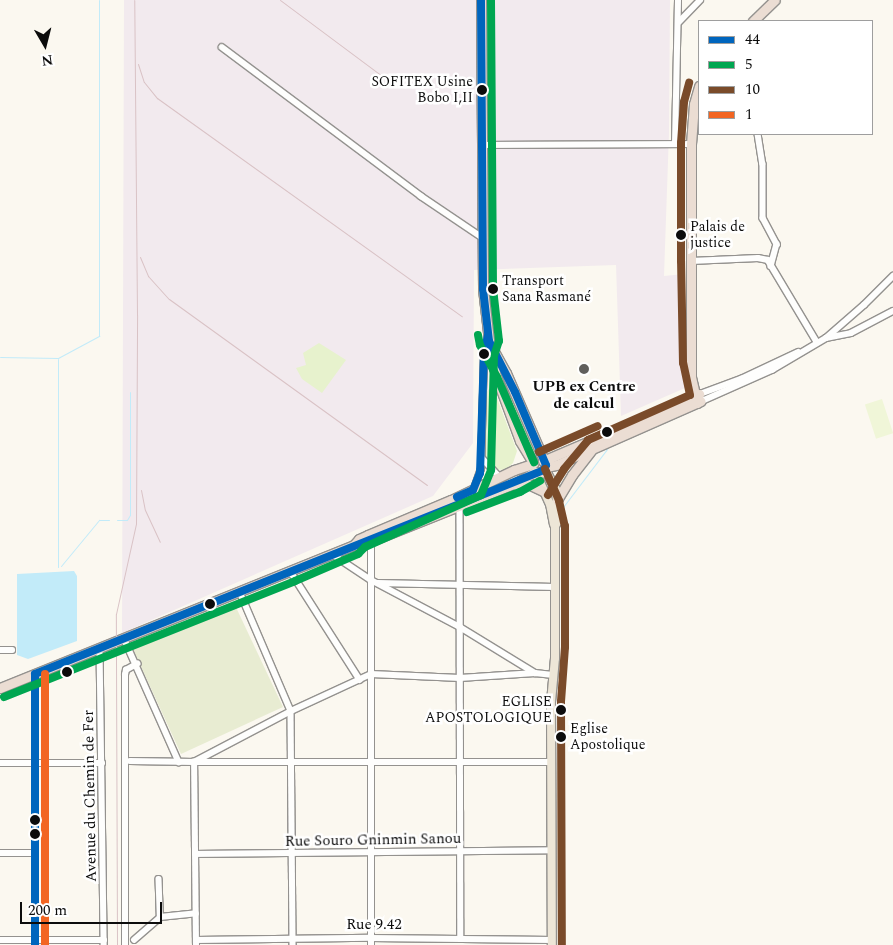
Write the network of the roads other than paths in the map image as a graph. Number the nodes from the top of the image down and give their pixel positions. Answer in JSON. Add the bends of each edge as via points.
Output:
{"nodes":[{"id":1,"x":481,"y":0,"type":"edge"},
{"id":2,"x":678,"y":0,"type":"edge"},
{"id":3,"x":700,"y":0,"type":"edge"},
{"id":4,"x":775,"y":0,"type":"edge"},
{"id":5,"x":754,"y":20,"type":"edge"},
{"id":6,"x":678,"y":22,"type":"junction"},
{"id":7,"x":222,"y":47,"type":"dead end"},
{"id":8,"x":698,"y":96,"type":"edge"},
{"id":9,"x":696,"y":116,"type":"edge"},
{"id":10,"x":758,"y":135,"type":"edge"},
{"id":11,"x":675,"y":144,"type":"junction"},
{"id":12,"x":691,"y":144,"type":"junction"},
{"id":13,"x":481,"y":145,"type":"junction"},
{"id":14,"x":483,"y":238,"type":"junction"},
{"id":15,"x":691,"y":261,"type":"junction"},
{"id":16,"x":771,"y":266,"type":"junction"},
{"id":17,"x":893,"y":276,"type":"edge"},
{"id":18,"x":893,"y":311,"type":"edge"},
{"id":19,"x":826,"y":338,"type":"junction"},
{"id":20,"x":489,"y":341,"type":"junction"},
{"id":21,"x":815,"y":344,"type":"junction"},
{"id":22,"x":693,"y":363,"type":"junction"},
{"id":23,"x":692,"y":376,"type":"junction"},
{"id":24,"x":699,"y":398,"type":"junction"},
{"id":25,"x":677,"y":404,"type":"junction"},
{"id":26,"x":594,"y":448,"type":"junction"},
{"id":27,"x":482,"y":458,"type":"junction"},
{"id":28,"x":539,"y":466,"type":"junction"},
{"id":29,"x":499,"y":476,"type":"junction"},
{"id":30,"x":508,"y":486,"type":"junction"},
{"id":31,"x":473,"y":490,"type":"junction"},
{"id":32,"x":545,"y":492,"type":"junction"},
{"id":33,"x":557,"y":500,"type":"junction"},
{"id":34,"x":460,"y":504,"type":"junction"},
{"id":35,"x":555,"y":526,"type":"junction"},
{"id":36,"x":371,"y":541,"type":"junction"},
{"id":37,"x":354,"y":545,"type":"junction"},
{"id":38,"x":332,"y":554,"type":"junction"},
{"id":39,"x":291,"y":572,"type":"junction"},
{"id":40,"x":373,"y":582,"type":"junction"},
{"id":41,"x":461,"y":586,"type":"junction"},
{"id":42,"x":555,"y":587,"type":"junction"},
{"id":43,"x":240,"y":592,"type":"junction"},
{"id":44,"x":460,"y":627,"type":"junction"},
{"id":45,"x":124,"y":638,"type":"junction"},
{"id":46,"x":100,"y":648,"type":"junction"},
{"id":47,"x":0,"y":650,"type":"edge"},
{"id":48,"x":12,"y":650,"type":"dead end"},
{"id":49,"x":137,"y":664,"type":"junction"},
{"id":50,"x":535,"y":673,"type":"junction"},
{"id":51,"x":35,"y":674,"type":"junction"},
{"id":52,"x":371,"y":674,"type":"junction"},
{"id":53,"x":553,"y":674,"type":"junction"},
{"id":54,"x":460,"y":678,"type":"junction"},
{"id":55,"x":360,"y":680,"type":"junction"},
{"id":56,"x":0,"y":688,"type":"edge"},
{"id":57,"x":291,"y":712,"type":"junction"},
{"id":58,"x":130,"y":761,"type":"dead end"},
{"id":59,"x":102,"y":762,"type":"junction"},
{"id":60,"x":179,"y":762,"type":"junction"},
{"id":61,"x":194,"y":762,"type":"junction"},
{"id":62,"x":292,"y":762,"type":"junction"},
{"id":63,"x":551,"y":762,"type":"junction"},
{"id":64,"x":0,"y":763,"type":"edge"},
{"id":65,"x":35,"y":763,"type":"junction"},
{"id":66,"x":460,"y":763,"type":"junction"},
{"id":67,"x":372,"y":764,"type":"junction"},
{"id":68,"x":552,"y":850,"type":"junction"},
{"id":69,"x":460,"y":851,"type":"junction"},
{"id":70,"x":0,"y":852,"type":"edge"},
{"id":71,"x":372,"y":852,"type":"junction"},
{"id":72,"x":35,"y":853,"type":"junction"},
{"id":73,"x":293,"y":853,"type":"junction"},
{"id":74,"x":195,"y":854,"type":"junction"},
{"id":75,"x":159,"y":879,"type":"dead end"},
{"id":76,"x":196,"y":913,"type":"junction"},
{"id":77,"x":160,"y":917,"type":"junction"},
{"id":78,"x":293,"y":938,"type":"junction"},
{"id":79,"x":371,"y":938,"type":"junction"},
{"id":80,"x":461,"y":938,"type":"junction"},
{"id":81,"x":0,"y":940,"type":"edge"},
{"id":82,"x":134,"y":940,"type":"dead end"},
{"id":83,"x":35,"y":942,"type":"edge"},
{"id":84,"x":104,"y":942,"type":"edge"},
{"id":85,"x":196,"y":942,"type":"edge"},
{"id":86,"x":552,"y":943,"type":"edge"},
{"id":87,"x":125,"y":945,"type":"edge"},
{"id":88,"x":294,"y":945,"type":"edge"},
{"id":89,"x":371,"y":945,"type":"edge"}],
"edges":[{"from":1,"to":13,"type":"highway"},
{"from":2,"to":6,"type":"street"},
{"from":3,"to":6,"type":"street"},
{"from":4,"to":5,"type":"highway"},
{"from":6,"to":11,"type":"street"},
{"from":7,"to":14,"type":"street","via":[[421,196]]},
{"from":8,"to":9,"type":"highway"},
{"from":9,"to":12,"type":"highway"},
{"from":10,"to":16,"type":"street","via":[[763,164],[763,218],[777,244]]},
{"from":11,"to":12,"type":"street"},
{"from":11,"to":13,"type":"street"},
{"from":12,"to":15,"type":"highway"},
{"from":13,"to":14,"type":"highway"},
{"from":14,"to":20,"type":"highway","via":[[483,289]]},
{"from":15,"to":16,"type":"street","via":[[764,258]]},
{"from":15,"to":22,"type":"highway"},
{"from":16,"to":21,"type":"street"},
{"from":17,"to":19,"type":"street"},
{"from":18,"to":19,"type":"street","via":[[851,333]]},
{"from":19,"to":21,"type":"street"},
{"from":20,"to":27,"type":"street","via":[[484,354]]},
{"from":20,"to":28,"type":"highway","via":[[506,373]]},
{"from":20,"to":28,"type":"highway","via":[[496,376],[520,441]]},
{"from":21,"to":24,"type":"street","via":[[772,370]]},
{"from":22,"to":23,"type":"highway"},
{"from":22,"to":24,"type":"highway"},
{"from":23,"to":24,"type":"highway"},
{"from":23,"to":25,"type":"highway"},
{"from":24,"to":25,"type":"highway"},
{"from":24,"to":26,"type":"highway"},
{"from":25,"to":28,"type":"highway"},
{"from":26,"to":28,"type":"highway","via":[[556,465]]},
{"from":26,"to":33,"type":"highway"},
{"from":27,"to":29,"type":"street"},
{"from":27,"to":31,"type":"street"},
{"from":28,"to":29,"type":"highway"},
{"from":28,"to":30,"type":"highway"},
{"from":28,"to":32,"type":"main road"},
{"from":28,"to":33,"type":"main road","via":[[554,484]]},
{"from":29,"to":31,"type":"highway"},
{"from":30,"to":32,"type":"highway","via":[[530,485]]},
{"from":30,"to":34,"type":"highway"},
{"from":31,"to":37,"type":"highway","via":[[359,539]]},
{"from":32,"to":35,"type":"main road"},
{"from":33,"to":35,"type":"main road","via":[[558,521]]},
{"from":34,"to":36,"type":"highway"},
{"from":34,"to":41,"type":"street"},
{"from":35,"to":42,"type":"main road"},
{"from":36,"to":37,"type":"highway"},
{"from":36,"to":40,"type":"street"},
{"from":37,"to":38,"type":"highway"},
{"from":38,"to":39,"type":"highway"},
{"from":38,"to":40,"type":"street"},
{"from":39,"to":43,"type":"highway"},
{"from":39,"to":55,"type":"street"},
{"from":40,"to":41,"type":"street"},
{"from":40,"to":44,"type":"street"},
{"from":40,"to":52,"type":"street"},
{"from":41,"to":42,"type":"street"},
{"from":41,"to":44,"type":"street"},
{"from":42,"to":53,"type":"main road"},
{"from":43,"to":45,"type":"highway"},
{"from":43,"to":57,"type":"street"},
{"from":44,"to":50,"type":"street"},
{"from":44,"to":54,"type":"street"},
{"from":45,"to":46,"type":"highway"},
{"from":45,"to":49,"type":"street"},
{"from":46,"to":51,"type":"highway"},
{"from":46,"to":59,"type":"street","name":"Avenue du Chemin de Fer"},
{"from":47,"to":48,"type":"street"},
{"from":49,"to":60,"type":"street"},
{"from":49,"to":87,"type":"street","via":[[126,670],[125,675]]},
{"from":50,"to":53,"type":"street"},
{"from":50,"to":54,"type":"street"},
{"from":51,"to":56,"type":"highway"},
{"from":51,"to":65,"type":"street"},
{"from":52,"to":54,"type":"street"},
{"from":52,"to":55,"type":"street"},
{"from":52,"to":67,"type":"street"},
{"from":53,"to":63,"type":"main road"},
{"from":54,"to":66,"type":"street"},
{"from":55,"to":57,"type":"street"},
{"from":57,"to":61,"type":"street"},
{"from":57,"to":62,"type":"street"},
{"from":58,"to":60,"type":"street"},
{"from":59,"to":65,"type":"street"},
{"from":59,"to":84,"type":"street","name":"Avenue du Chemin de Fer"},
{"from":60,"to":61,"type":"street"},
{"from":61,"to":62,"type":"street"},
{"from":61,"to":74,"type":"street"},
{"from":62,"to":67,"type":"street"},
{"from":62,"to":73,"type":"street"},
{"from":63,"to":66,"type":"street"},
{"from":63,"to":68,"type":"main road"},
{"from":64,"to":65,"type":"street"},
{"from":65,"to":72,"type":"street"},
{"from":66,"to":67,"type":"street"},
{"from":66,"to":69,"type":"street"},
{"from":67,"to":71,"type":"street"},
{"from":68,"to":69,"type":"street","name":"Rue Souro Gninmin Sanou"},
{"from":68,"to":86,"type":"main road"},
{"from":69,"to":71,"type":"street","name":"Rue Souro Gninmin Sanou"},
{"from":69,"to":80,"type":"street"},
{"from":70,"to":72,"type":"street"},
{"from":71,"to":73,"type":"street","name":"Rue Souro Gninmin Sanou"},
{"from":71,"to":79,"type":"street"},
{"from":72,"to":83,"type":"street"},
{"from":73,"to":74,"type":"street","name":"Rue Souro Gninmin Sanou"},
{"from":73,"to":78,"type":"street"},
{"from":74,"to":76,"type":"street"},
{"from":75,"to":77,"type":"street"},
{"from":76,"to":77,"type":"street"},
{"from":76,"to":85,"type":"street"},
{"from":77,"to":82,"type":"street"},
{"from":78,"to":79,"type":"street","name":"Rue 9.42"},
{"from":78,"to":85,"type":"street","name":"Rue 9.42"},
{"from":78,"to":88,"type":"street"},
{"from":79,"to":80,"type":"street","name":"Rue 9.42"},
{"from":79,"to":89,"type":"street"},
{"from":80,"to":86,"type":"street","name":"Rue 9.42"},
{"from":81,"to":83,"type":"street"},
{"from":83,"to":84,"type":"street"}]}
